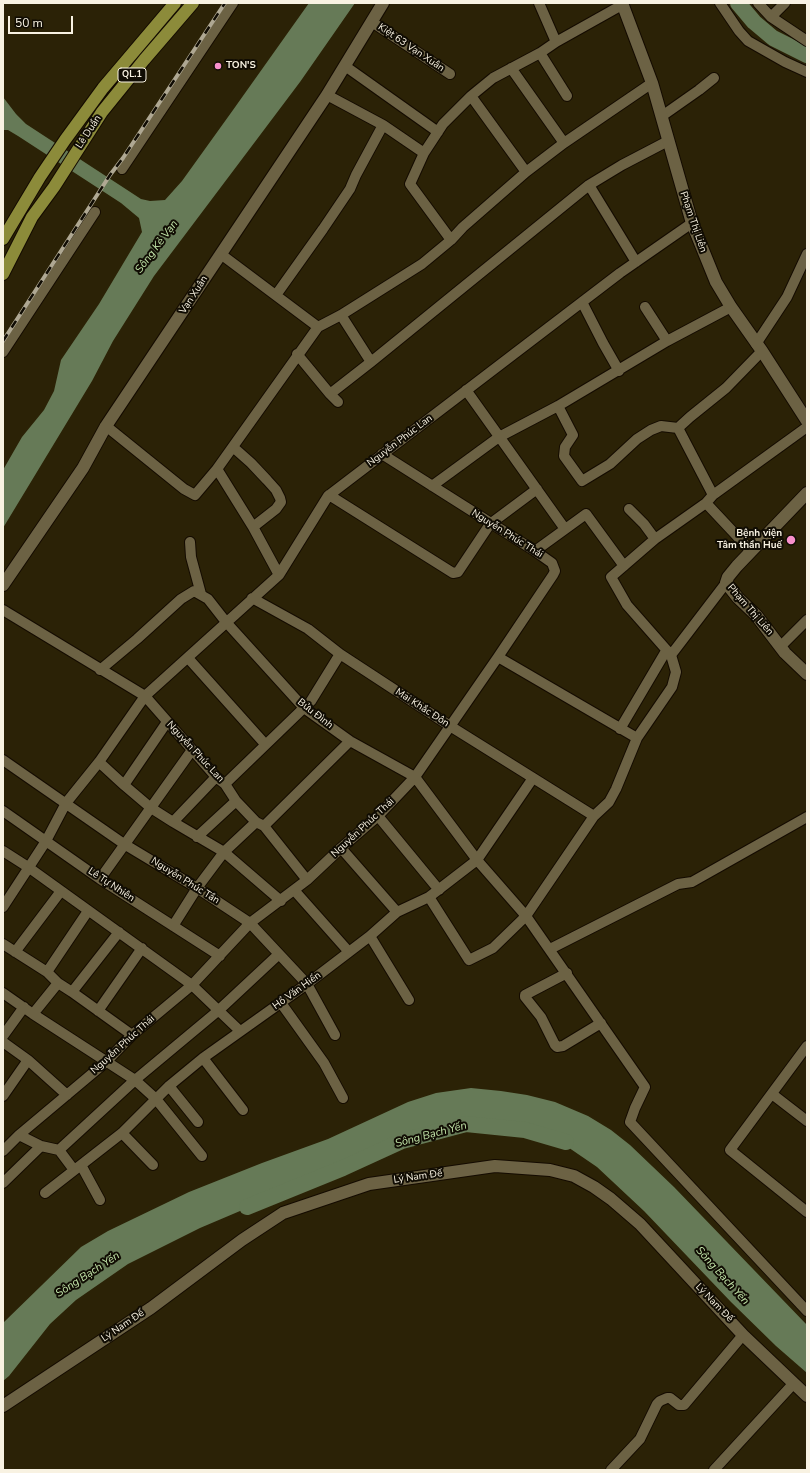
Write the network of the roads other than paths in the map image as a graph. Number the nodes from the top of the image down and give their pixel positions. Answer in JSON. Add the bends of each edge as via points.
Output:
{"nodes":[{"id":1,"x":175,"y":3,"type":"edge"},
{"id":2,"x":193,"y":3,"type":"edge"},
{"id":3,"x":234,"y":3,"type":"edge"},
{"id":4,"x":383,"y":3,"type":"edge"},
{"id":5,"x":539,"y":3,"type":"edge"},
{"id":6,"x":720,"y":3,"type":"edge"},
{"id":7,"x":758,"y":3,"type":"edge"},
{"id":8,"x":785,"y":3,"type":"edge"},
{"id":9,"x":622,"y":4,"type":"edge"},
{"id":10,"x":771,"y":17,"type":"junction"},
{"id":11,"x":372,"y":22,"type":"junction"},
{"id":12,"x":807,"y":40,"type":"edge"},
{"id":13,"x":556,"y":42,"type":"junction"},
{"id":14,"x":540,"y":53,"type":"junction"},
{"id":15,"x":345,"y":66,"type":"junction"},
{"id":16,"x":511,"y":68,"type":"junction"},
{"id":17,"x":807,"y":72,"type":"edge"},
{"id":18,"x":450,"y":74,"type":"dead end"},
{"id":19,"x":714,"y":78,"type":"dead end"},
{"id":20,"x":652,"y":83,"type":"junction"},
{"id":21,"x":327,"y":95,"type":"junction"},
{"id":22,"x":471,"y":96,"type":"junction"},
{"id":23,"x":566,"y":96,"type":"dead end"},
{"id":24,"x":662,"y":116,"type":"junction"},
{"id":25,"x":383,"y":125,"type":"junction"},
{"id":26,"x":438,"y":132,"type":"junction"},
{"id":27,"x":668,"y":141,"type":"junction"},
{"id":28,"x":564,"y":143,"type":"junction"},
{"id":29,"x":424,"y":153,"type":"junction"},
{"id":30,"x":122,"y":169,"type":"dead end"},
{"id":31,"x":526,"y":172,"type":"junction"},
{"id":32,"x":589,"y":185,"type":"junction"},
{"id":33,"x":95,"y":212,"type":"dead end"},
{"id":34,"x":692,"y":223,"type":"junction"},
{"id":35,"x":3,"y":239,"type":"edge"},
{"id":36,"x":451,"y":240,"type":"junction"},
{"id":37,"x":807,"y":254,"type":"edge"},
{"id":38,"x":222,"y":255,"type":"junction"},
{"id":39,"x":636,"y":262,"type":"junction"},
{"id":40,"x":3,"y":274,"type":"edge"},
{"id":41,"x":276,"y":294,"type":"junction"},
{"id":42,"x":582,"y":302,"type":"junction"},
{"id":43,"x":645,"y":307,"type":"dead end"},
{"id":44,"x":730,"y":307,"type":"junction"},
{"id":45,"x":340,"y":315,"type":"junction"},
{"id":46,"x":318,"y":327,"type":"junction"},
{"id":47,"x":668,"y":341,"type":"junction"},
{"id":48,"x":759,"y":348,"type":"junction"},
{"id":49,"x":3,"y":352,"type":"edge"},
{"id":50,"x":298,"y":354,"type":"junction"},
{"id":51,"x":371,"y":362,"type":"junction"},
{"id":52,"x":619,"y":371,"type":"junction"},
{"id":53,"x":466,"y":390,"type":"junction"},
{"id":54,"x":330,"y":394,"type":"junction"},
{"id":55,"x":338,"y":402,"type":"dead end"},
{"id":56,"x":558,"y":406,"type":"junction"},
{"id":57,"x":807,"y":421,"type":"edge"},
{"id":58,"x":106,"y":426,"type":"junction"},
{"id":59,"x":807,"y":427,"type":"edge"},
{"id":60,"x":678,"y":428,"type":"junction"},
{"id":61,"x":499,"y":437,"type":"junction"},
{"id":62,"x":233,"y":447,"type":"junction"},
{"id":63,"x":382,"y":454,"type":"junction"},
{"id":64,"x":217,"y":469,"type":"junction"},
{"id":65,"x":432,"y":486,"type":"junction"},
{"id":66,"x":537,"y":489,"type":"junction"},
{"id":67,"x":807,"y":493,"type":"edge"},
{"id":68,"x":329,"y":495,"type":"junction"},
{"id":69,"x":709,"y":499,"type":"junction"},
{"id":70,"x":629,"y":509,"type":"dead end"},
{"id":71,"x":490,"y":524,"type":"junction"},
{"id":72,"x":253,"y":527,"type":"junction"},
{"id":73,"x":565,"y":529,"type":"junction"},
{"id":74,"x":655,"y":539,"type":"junction"},
{"id":75,"x":190,"y":542,"type":"dead end"},
{"id":76,"x":535,"y":550,"type":"junction"},
{"id":77,"x":751,"y":551,"type":"junction"},
{"id":78,"x":624,"y":566,"type":"junction"},
{"id":79,"x":278,"y":575,"type":"junction"},
{"id":80,"x":726,"y":583,"type":"junction"},
{"id":81,"x":3,"y":585,"type":"edge"},
{"id":82,"x":201,"y":594,"type":"junction"},
{"id":83,"x":252,"y":598,"type":"junction"},
{"id":84,"x":3,"y":610,"type":"edge"},
{"id":85,"x":807,"y":620,"type":"edge"},
{"id":86,"x":226,"y":622,"type":"junction"},
{"id":87,"x":780,"y":647,"type":"junction"},
{"id":88,"x":668,"y":653,"type":"junction"},
{"id":89,"x":340,"y":654,"type":"junction"},
{"id":90,"x":498,"y":657,"type":"junction"},
{"id":91,"x":188,"y":658,"type":"junction"},
{"id":92,"x":100,"y":670,"type":"junction"},
{"id":93,"x":807,"y":674,"type":"edge"},
{"id":94,"x":145,"y":696,"type":"junction"},
{"id":95,"x":304,"y":708,"type":"junction"},
{"id":96,"x":167,"y":722,"type":"junction"},
{"id":97,"x":450,"y":726,"type":"junction"},
{"id":98,"x":620,"y":729,"type":"junction"},
{"id":99,"x":637,"y":738,"type":"junction"},
{"id":100,"x":350,"y":741,"type":"junction"},
{"id":101,"x":265,"y":744,"type":"junction"},
{"id":102,"x":192,"y":750,"type":"junction"},
{"id":103,"x":3,"y":760,"type":"edge"},
{"id":104,"x":99,"y":762,"type":"junction"},
{"id":105,"x":216,"y":777,"type":"junction"},
{"id":106,"x":415,"y":777,"type":"junction"},
{"id":107,"x":533,"y":778,"type":"junction"},
{"id":108,"x":225,"y":784,"type":"junction"},
{"id":109,"x":124,"y":786,"type":"junction"},
{"id":110,"x":236,"y":801,"type":"junction"},
{"id":111,"x":66,"y":803,"type":"junction"},
{"id":112,"x":151,"y":808,"type":"junction"},
{"id":113,"x":3,"y":811,"type":"edge"},
{"id":114,"x":378,"y":816,"type":"junction"},
{"id":115,"x":594,"y":816,"type":"junction"},
{"id":116,"x":807,"y":817,"type":"edge"},
{"id":117,"x":173,"y":822,"type":"junction"},
{"id":118,"x":260,"y":824,"type":"junction"},
{"id":119,"x":198,"y":837,"type":"junction"},
{"id":120,"x":46,"y":841,"type":"junction"},
{"id":121,"x":124,"y":844,"type":"junction"},
{"id":122,"x":341,"y":848,"type":"junction"},
{"id":123,"x":3,"y":851,"type":"edge"},
{"id":124,"x":224,"y":852,"type":"junction"},
{"id":125,"x":477,"y":860,"type":"junction"},
{"id":126,"x":28,"y":867,"type":"junction"},
{"id":127,"x":100,"y":879,"type":"junction"},
{"id":128,"x":307,"y":880,"type":"junction"},
{"id":129,"x":197,"y":888,"type":"junction"},
{"id":130,"x":294,"y":890,"type":"junction"},
{"id":131,"x":439,"y":890,"type":"junction"},
{"id":132,"x":61,"y":891,"type":"junction"},
{"id":133,"x":429,"y":897,"type":"junction"},
{"id":134,"x":281,"y":901,"type":"junction"},
{"id":135,"x":3,"y":907,"type":"edge"},
{"id":136,"x":88,"y":910,"type":"junction"},
{"id":137,"x":397,"y":912,"type":"junction"},
{"id":138,"x":526,"y":916,"type":"junction"},
{"id":139,"x":250,"y":923,"type":"junction"},
{"id":140,"x":173,"y":926,"type":"junction"},
{"id":141,"x":119,"y":932,"type":"junction"},
{"id":142,"x":370,"y":936,"type":"junction"},
{"id":143,"x":3,"y":944,"type":"edge"},
{"id":144,"x":142,"y":948,"type":"junction"},
{"id":145,"x":550,"y":949,"type":"junction"},
{"id":146,"x":15,"y":952,"type":"junction"},
{"id":147,"x":349,"y":952,"type":"junction"},
{"id":148,"x":279,"y":954,"type":"junction"},
{"id":149,"x":220,"y":956,"type":"junction"},
{"id":150,"x":47,"y":972,"type":"junction"},
{"id":151,"x":566,"y":972,"type":"junction"},
{"id":152,"x":58,"y":983,"type":"junction"},
{"id":153,"x":308,"y":984,"type":"junction"},
{"id":154,"x":192,"y":985,"type":"junction"},
{"id":155,"x":72,"y":992,"type":"junction"},
{"id":156,"x":3,"y":993,"type":"edge"},
{"id":157,"x":408,"y":1000,"type":"dead end"},
{"id":158,"x":281,"y":1003,"type":"junction"},
{"id":159,"x":24,"y":1007,"type":"junction"},
{"id":160,"x":219,"y":1010,"type":"junction"},
{"id":161,"x":98,"y":1011,"type":"junction"},
{"id":162,"x":34,"y":1014,"type":"junction"},
{"id":163,"x":601,"y":1024,"type":"junction"},
{"id":164,"x":240,"y":1031,"type":"junction"},
{"id":165,"x":132,"y":1035,"type":"junction"},
{"id":166,"x":335,"y":1035,"type":"dead end"},
{"id":167,"x":3,"y":1036,"type":"edge"},
{"id":168,"x":3,"y":1042,"type":"edge"},
{"id":169,"x":806,"y":1050,"type":"edge"},
{"id":170,"x":202,"y":1058,"type":"junction"},
{"id":171,"x":28,"y":1060,"type":"junction"},
{"id":172,"x":106,"y":1062,"type":"junction"},
{"id":173,"x":135,"y":1080,"type":"junction"},
{"id":174,"x":169,"y":1086,"type":"junction"},
{"id":175,"x":772,"y":1094,"type":"junction"},
{"id":176,"x":67,"y":1095,"type":"junction"},
{"id":177,"x":3,"y":1096,"type":"edge"},
{"id":178,"x":343,"y":1098,"type":"dead end"},
{"id":179,"x":156,"y":1100,"type":"junction"},
{"id":180,"x":243,"y":1110,"type":"dead end"},
{"id":181,"x":807,"y":1121,"type":"edge"},
{"id":182,"x":198,"y":1122,"type":"dead end"},
{"id":183,"x":122,"y":1133,"type":"junction"},
{"id":184,"x":19,"y":1135,"type":"junction"},
{"id":185,"x":41,"y":1146,"type":"junction"},
{"id":186,"x":3,"y":1150,"type":"edge"},
{"id":187,"x":59,"y":1150,"type":"junction"},
{"id":188,"x":202,"y":1156,"type":"dead end"},
{"id":189,"x":153,"y":1165,"type":"dead end"},
{"id":190,"x":77,"y":1168,"type":"junction"},
{"id":191,"x":3,"y":1183,"type":"edge"},
{"id":192,"x":45,"y":1193,"type":"dead end"},
{"id":193,"x":100,"y":1200,"type":"dead end"},
{"id":194,"x":807,"y":1212,"type":"edge"},
{"id":195,"x":807,"y":1311,"type":"edge"},
{"id":196,"x":743,"y":1334,"type":"junction"},
{"id":197,"x":794,"y":1383,"type":"junction"},
{"id":198,"x":807,"y":1396,"type":"edge"},
{"id":199,"x":3,"y":1406,"type":"edge"},
{"id":200,"x":610,"y":1470,"type":"edge"},
{"id":201,"x":714,"y":1470,"type":"edge"}],
"edges":[{"from":1,"to":35,"type":"main road","name":"Lê Duẩn","number":"QL.1","via":[[103,88],[65,140]]},
{"from":2,"to":40,"type":"main road","name":"Lê Duẩn","number":"QL.1","via":[[102,112],[32,217]]},
{"from":3,"to":30,"type":"street"},
{"from":4,"to":11,"type":"street","name":"Vạn Xuân"},
{"from":5,"to":13,"type":"street"},
{"from":6,"to":17,"type":"street","via":[[748,41]]},
{"from":7,"to":10,"type":"street"},
{"from":8,"to":10,"type":"street"},
{"from":9,"to":13,"type":"street"},
{"from":9,"to":20,"type":"street","name":"Phạm Thị Liên"},
{"from":10,"to":12,"type":"street"},
{"from":11,"to":15,"type":"street","name":"Vạn Xuân"},
{"from":11,"to":18,"type":"street","name":"Kiệt 63 Vạn Xuân"},
{"from":13,"to":14,"type":"street"},
{"from":14,"to":16,"type":"street"},
{"from":14,"to":23,"type":"street"},
{"from":15,"to":21,"type":"street","name":"Vạn Xuân"},
{"from":15,"to":26,"type":"street"},
{"from":16,"to":22,"type":"street","via":[[493,78]]},
{"from":16,"to":28,"type":"street"},
{"from":19,"to":24,"type":"street"},
{"from":20,"to":24,"type":"street","name":"Phạm Thị Liên"},
{"from":20,"to":28,"type":"street"},
{"from":21,"to":25,"type":"street"},
{"from":21,"to":38,"type":"street","name":"Vạn Xuân"},
{"from":22,"to":26,"type":"street"},
{"from":22,"to":31,"type":"street"},
{"from":24,"to":27,"type":"street","name":"Phạm Thị Liên"},
{"from":25,"to":29,"type":"street"},
{"from":25,"to":41,"type":"street","via":[[350,189]]},
{"from":26,"to":29,"type":"street"},
{"from":27,"to":32,"type":"street"},
{"from":27,"to":34,"type":"street","name":"Phạm Thị Liên"},
{"from":28,"to":31,"type":"street"},
{"from":29,"to":36,"type":"street","via":[[410,184]]},
{"from":31,"to":36,"type":"street"},
{"from":32,"to":39,"type":"street"},
{"from":32,"to":51,"type":"street"},
{"from":33,"to":49,"type":"street"},
{"from":34,"to":39,"type":"street","name":"Nguyễn Phúc Lan"},
{"from":34,"to":44,"type":"street","name":"Phạm Thị Liên","via":[[716,282]]},
{"from":36,"to":45,"type":"street","via":[[422,264]]},
{"from":37,"to":48,"type":"street"},
{"from":38,"to":41,"type":"street"},
{"from":38,"to":58,"type":"street","name":"Vạn Xuân"},
{"from":39,"to":42,"type":"street","name":"Nguyễn Phúc Lan"},
{"from":41,"to":46,"type":"street"},
{"from":42,"to":52,"type":"street"},
{"from":42,"to":53,"type":"street","name":"Nguyễn Phúc Lan"},
{"from":43,"to":47,"type":"street"},
{"from":44,"to":47,"type":"street"},
{"from":44,"to":48,"type":"street","name":"Phạm Thị Liên"},
{"from":45,"to":46,"type":"street"},
{"from":45,"to":51,"type":"street"},
{"from":46,"to":50,"type":"street"},
{"from":47,"to":52,"type":"street"},
{"from":48,"to":57,"type":"street","name":"Phạm Thị Liên"},
{"from":48,"to":60,"type":"street","via":[[726,388]]},
{"from":50,"to":54,"type":"street"},
{"from":50,"to":62,"type":"street"},
{"from":51,"to":54,"type":"street"},
{"from":52,"to":56,"type":"street"},
{"from":53,"to":61,"type":"street"},
{"from":53,"to":63,"type":"street","name":"Nguyễn Phúc Lan"},
{"from":54,"to":55,"type":"street"},
{"from":56,"to":60,"type":"street","via":[[573,435],[564,447],[564,456],[582,481],[610,464],[637,439],[651,430],[661,426]]},
{"from":56,"to":61,"type":"street"},
{"from":58,"to":64,"type":"street","via":[[195,495]]},
{"from":58,"to":81,"type":"street","name":"Vạn Xuân","via":[[83,468]]},
{"from":59,"to":69,"type":"street"},
{"from":60,"to":69,"type":"street"},
{"from":61,"to":65,"type":"street"},
{"from":61,"to":66,"type":"street"},
{"from":62,"to":64,"type":"street"},
{"from":62,"to":72,"type":"street","via":[[256,468],[280,498],[281,502],[276,509]]},
{"from":63,"to":65,"type":"street","name":"Nguyễn Phúc Thái"},
{"from":63,"to":68,"type":"street","name":"Nguyễn Phúc Lan"},
{"from":64,"to":72,"type":"street"},
{"from":65,"to":71,"type":"street","name":"Nguyễn Phúc Thái"},
{"from":66,"to":71,"type":"street"},
{"from":66,"to":73,"type":"street"},
{"from":67,"to":77,"type":"street","name":"Phạm Thị Liên"},
{"from":68,"to":71,"type":"street","via":[[453,573],[458,572]]},
{"from":68,"to":79,"type":"street","name":"Nguyễn Phúc Lan"},
{"from":69,"to":74,"type":"street"},
{"from":69,"to":77,"type":"street"},
{"from":70,"to":74,"type":"street"},
{"from":71,"to":76,"type":"street","name":"Nguyễn Phúc Thái"},
{"from":72,"to":79,"type":"street"},
{"from":73,"to":76,"type":"street"},
{"from":73,"to":78,"type":"street","via":[[586,514]]},
{"from":74,"to":78,"type":"street"},
{"from":75,"to":82,"type":"street","via":[[191,557]]},
{"from":76,"to":90,"type":"street","name":"Nguyễn Phúc Thái","via":[[552,564],[555,571]]},
{"from":77,"to":80,"type":"street","name":"Phạm Thị Liên","via":[[728,577]]},
{"from":78,"to":88,"type":"street","via":[[611,577],[627,605]]},
{"from":79,"to":83,"type":"street","name":"Nguyễn Phúc Lan"},
{"from":80,"to":87,"type":"street","name":"Phạm Thị Liên","via":[[756,615]]},
{"from":80,"to":88,"type":"street"},
{"from":82,"to":86,"type":"street","name":"Bửu Đình"},
{"from":82,"to":92,"type":"street","via":[[194,591],[181,599]]},
{"from":83,"to":86,"type":"street","name":"Nguyễn Phúc Lan"},
{"from":83,"to":89,"type":"street","name":"Mai Khắc Đôn","via":[[308,630]]},
{"from":84,"to":92,"type":"street"},
{"from":85,"to":87,"type":"street"},
{"from":86,"to":91,"type":"street","name":"Nguyễn Phúc Lan"},
{"from":86,"to":95,"type":"street","name":"Bửu Đình"},
{"from":87,"to":93,"type":"street","name":"Phạm Thị Liên"},
{"from":88,"to":98,"type":"street"},
{"from":88,"to":99,"type":"street","via":[[676,672],[672,687]]},
{"from":89,"to":95,"type":"street"},
{"from":89,"to":97,"type":"street","name":"Mai Khắc Đôn"},
{"from":90,"to":97,"type":"street","name":"Nguyễn Phúc Thái"},
{"from":90,"to":98,"type":"street"},
{"from":91,"to":94,"type":"street","name":"Nguyễn Phúc Lan"},
{"from":91,"to":101,"type":"street"},
{"from":92,"to":94,"type":"street"},
{"from":94,"to":96,"type":"street","name":"Nguyễn Phúc Lan"},
{"from":94,"to":104,"type":"street","name":"Nguyễn Phúc Lan"},
{"from":95,"to":100,"type":"street","name":"Bửu Đình"},
{"from":95,"to":101,"type":"street"},
{"from":96,"to":102,"type":"street","name":"Nguyễn Phúc Lan"},
{"from":96,"to":109,"type":"street"},
{"from":97,"to":106,"type":"street","name":"Nguyễn Phúc Thái"},
{"from":97,"to":107,"type":"street","name":"Mai Khắc Đôn"},
{"from":98,"to":99,"type":"street"},
{"from":99,"to":115,"type":"street","via":[[613,796]]},
{"from":100,"to":106,"type":"street","name":"Bửu Đình"},
{"from":100,"to":118,"type":"street"},
{"from":101,"to":108,"type":"street"},
{"from":102,"to":105,"type":"street","name":"Nguyễn Phúc Lan"},
{"from":102,"to":112,"type":"street"},
{"from":103,"to":111,"type":"street","name":"Nguyễn Phúc Tần"},
{"from":104,"to":109,"type":"street"},
{"from":104,"to":111,"type":"street","name":"Nguyễn Phúc Lan"},
{"from":105,"to":108,"type":"street","name":"Nguyễn Phúc Lan"},
{"from":105,"to":117,"type":"street"},
{"from":106,"to":114,"type":"street","name":"Nguyễn Phúc Thái"},
{"from":106,"to":125,"type":"street","name":"Bửu Đình"},
{"from":107,"to":115,"type":"street","name":"Mai Khắc Đôn"},
{"from":107,"to":125,"type":"street","name":"Hồ Văn Hiến"},
{"from":108,"to":110,"type":"street","name":"Nguyễn Phúc Lan"},
{"from":109,"to":112,"type":"street"},
{"from":110,"to":118,"type":"street","name":"Nguyễn Phúc Lan"},
{"from":110,"to":119,"type":"street"},
{"from":111,"to":120,"type":"street","name":"Nguyễn Phúc Lan"},
{"from":111,"to":121,"type":"street","name":"Nguyễn Phúc Tần"},
{"from":112,"to":117,"type":"street"},
{"from":112,"to":121,"type":"street"},
{"from":113,"to":120,"type":"street","name":"Lê Tự Nhiên"},
{"from":114,"to":122,"type":"street","name":"Nguyễn Phúc Thái"},
{"from":114,"to":131,"type":"street"},
{"from":115,"to":138,"type":"street"},
{"from":116,"to":145,"type":"street","via":[[692,882],[678,884]]},
{"from":117,"to":119,"type":"street"},
{"from":118,"to":124,"type":"street"},
{"from":118,"to":128,"type":"street","name":"Nguyễn Phúc Lan"},
{"from":119,"to":124,"type":"street"},
{"from":120,"to":126,"type":"street","name":"Nguyễn Phúc Lan"},
{"from":120,"to":127,"type":"street","name":"Lê Tự Nhiên"},
{"from":121,"to":127,"type":"street"},
{"from":121,"to":129,"type":"street","name":"Nguyễn Phúc Tần"},
{"from":122,"to":128,"type":"street","name":"Nguyễn Phúc Thái"},
{"from":122,"to":137,"type":"street"},
{"from":123,"to":126,"type":"street"},
{"from":124,"to":129,"type":"street"},
{"from":124,"to":134,"type":"street"},
{"from":125,"to":131,"type":"street","name":"Hồ Văn Hiến"},
{"from":125,"to":138,"type":"street","name":"Bửu Đình"},
{"from":126,"to":132,"type":"street"},
{"from":126,"to":135,"type":"street","name":"Nguyễn Phúc Lan"},
{"from":127,"to":140,"type":"street","name":"Lê Tự Nhiên"},
{"from":128,"to":130,"type":"street","name":"Nguyễn Phúc Thái"},
{"from":129,"to":139,"type":"street","name":"Nguyễn Phúc Tần"},
{"from":129,"to":140,"type":"street"},
{"from":130,"to":134,"type":"street","name":"Nguyễn Phúc Thái"},
{"from":130,"to":147,"type":"street"},
{"from":131,"to":133,"type":"street","name":"Hồ Văn Hiến"},
{"from":132,"to":136,"type":"street"},
{"from":132,"to":146,"type":"street"},
{"from":133,"to":137,"type":"street","name":"Hồ Văn Hiến"},
{"from":133,"to":138,"type":"street","via":[[469,960],[493,948]]},
{"from":134,"to":139,"type":"street","name":"Nguyễn Phúc Thái"},
{"from":136,"to":141,"type":"street"},
{"from":136,"to":150,"type":"street"},
{"from":137,"to":142,"type":"street","name":"Hồ Văn Hiến"},
{"from":138,"to":145,"type":"street","name":"Bửu Đình"},
{"from":139,"to":148,"type":"street","name":"Nguyễn Phúc Tần"},
{"from":139,"to":149,"type":"street","name":"Nguyễn Phúc Thái"},
{"from":140,"to":149,"type":"street","name":"Lê Tự Nhiên"},
{"from":141,"to":144,"type":"street"},
{"from":141,"to":155,"type":"street"},
{"from":142,"to":147,"type":"street","name":"Hồ Văn Hiến"},
{"from":142,"to":157,"type":"street"},
{"from":143,"to":146,"type":"street"},
{"from":144,"to":154,"type":"street"},
{"from":144,"to":161,"type":"street"},
{"from":145,"to":151,"type":"street","name":"Bửu Đình"},
{"from":146,"to":150,"type":"street"},
{"from":147,"to":153,"type":"street","name":"Hồ Văn Hiến"},
{"from":148,"to":153,"type":"street","name":"Nguyễn Phúc Tần"},
{"from":148,"to":160,"type":"street"},
{"from":149,"to":154,"type":"street","name":"Nguyễn Phúc Thái"},
{"from":150,"to":152,"type":"street"},
{"from":151,"to":163,"type":"street","name":"Bửu Đình"},
{"from":151,"to":163,"type":"street","via":[[525,995],[541,1017],[555,1045],[563,1046]]},
{"from":152,"to":155,"type":"street"},
{"from":152,"to":162,"type":"street"},
{"from":153,"to":158,"type":"street","name":"Hồ Văn Hiến"},
{"from":153,"to":166,"type":"street","name":"Nguyễn Phúc Tần"},
{"from":154,"to":160,"type":"street"},
{"from":154,"to":165,"type":"street","name":"Nguyễn Phúc Thái"},
{"from":155,"to":161,"type":"street"},
{"from":156,"to":159,"type":"street"},
{"from":158,"to":164,"type":"street","name":"Hồ Văn Hiến"},
{"from":158,"to":178,"type":"street","via":[[324,1064]]},
{"from":159,"to":162,"type":"street"},
{"from":159,"to":167,"type":"street"},
{"from":160,"to":164,"type":"street"},
{"from":160,"to":173,"type":"street"},
{"from":161,"to":165,"type":"street"},
{"from":162,"to":172,"type":"street"},
{"from":163,"to":195,"type":"street","name":"Bửu Đình","via":[[645,1087],[630,1122]]},
{"from":164,"to":170,"type":"street","name":"Hồ Văn Hiến"},
{"from":165,"to":172,"type":"street","name":"Nguyễn Phúc Thái"},
{"from":168,"to":171,"type":"street"},
{"from":169,"to":175,"type":"street"},
{"from":170,"to":174,"type":"street","name":"Hồ Văn Hiến"},
{"from":170,"to":180,"type":"street"},
{"from":171,"to":176,"type":"street"},
{"from":171,"to":177,"type":"street"},
{"from":172,"to":173,"type":"street"},
{"from":172,"to":176,"type":"street","name":"Nguyễn Phúc Thái"},
{"from":173,"to":179,"type":"street"},
{"from":173,"to":187,"type":"street"},
{"from":174,"to":179,"type":"street","name":"Hồ Văn Hiến"},
{"from":174,"to":182,"type":"street"},
{"from":175,"to":181,"type":"street"},
{"from":175,"to":194,"type":"street","via":[[730,1150]]},
{"from":176,"to":184,"type":"street","name":"Nguyễn Phúc Thái"},
{"from":179,"to":183,"type":"street","name":"Hồ Văn Hiến"},
{"from":179,"to":188,"type":"street"},
{"from":183,"to":189,"type":"street"},
{"from":183,"to":190,"type":"street","name":"Hồ Văn Hiến"},
{"from":184,"to":185,"type":"street"},
{"from":184,"to":186,"type":"street","name":"Nguyễn Phúc Thái"},
{"from":185,"to":187,"type":"street"},
{"from":185,"to":191,"type":"street"},
{"from":187,"to":190,"type":"street"},
{"from":190,"to":192,"type":"street","name":"Hồ Văn Hiến"},
{"from":190,"to":193,"type":"street"},
{"from":196,"to":197,"type":"street","name":"Lý Nam Đế"},
{"from":196,"to":199,"type":"street","name":"Lý Nam Đế","via":[[640,1224],[611,1198],[574,1176],[550,1170],[495,1166],[369,1184],[283,1213],[150,1308]]},
{"from":196,"to":200,"type":"street","via":[[684,1405],[679,1405],[670,1398],[657,1404],[640,1439]]},
{"from":197,"to":198,"type":"street","name":"Lý Nam Đế"},
{"from":197,"to":201,"type":"street"}]}
